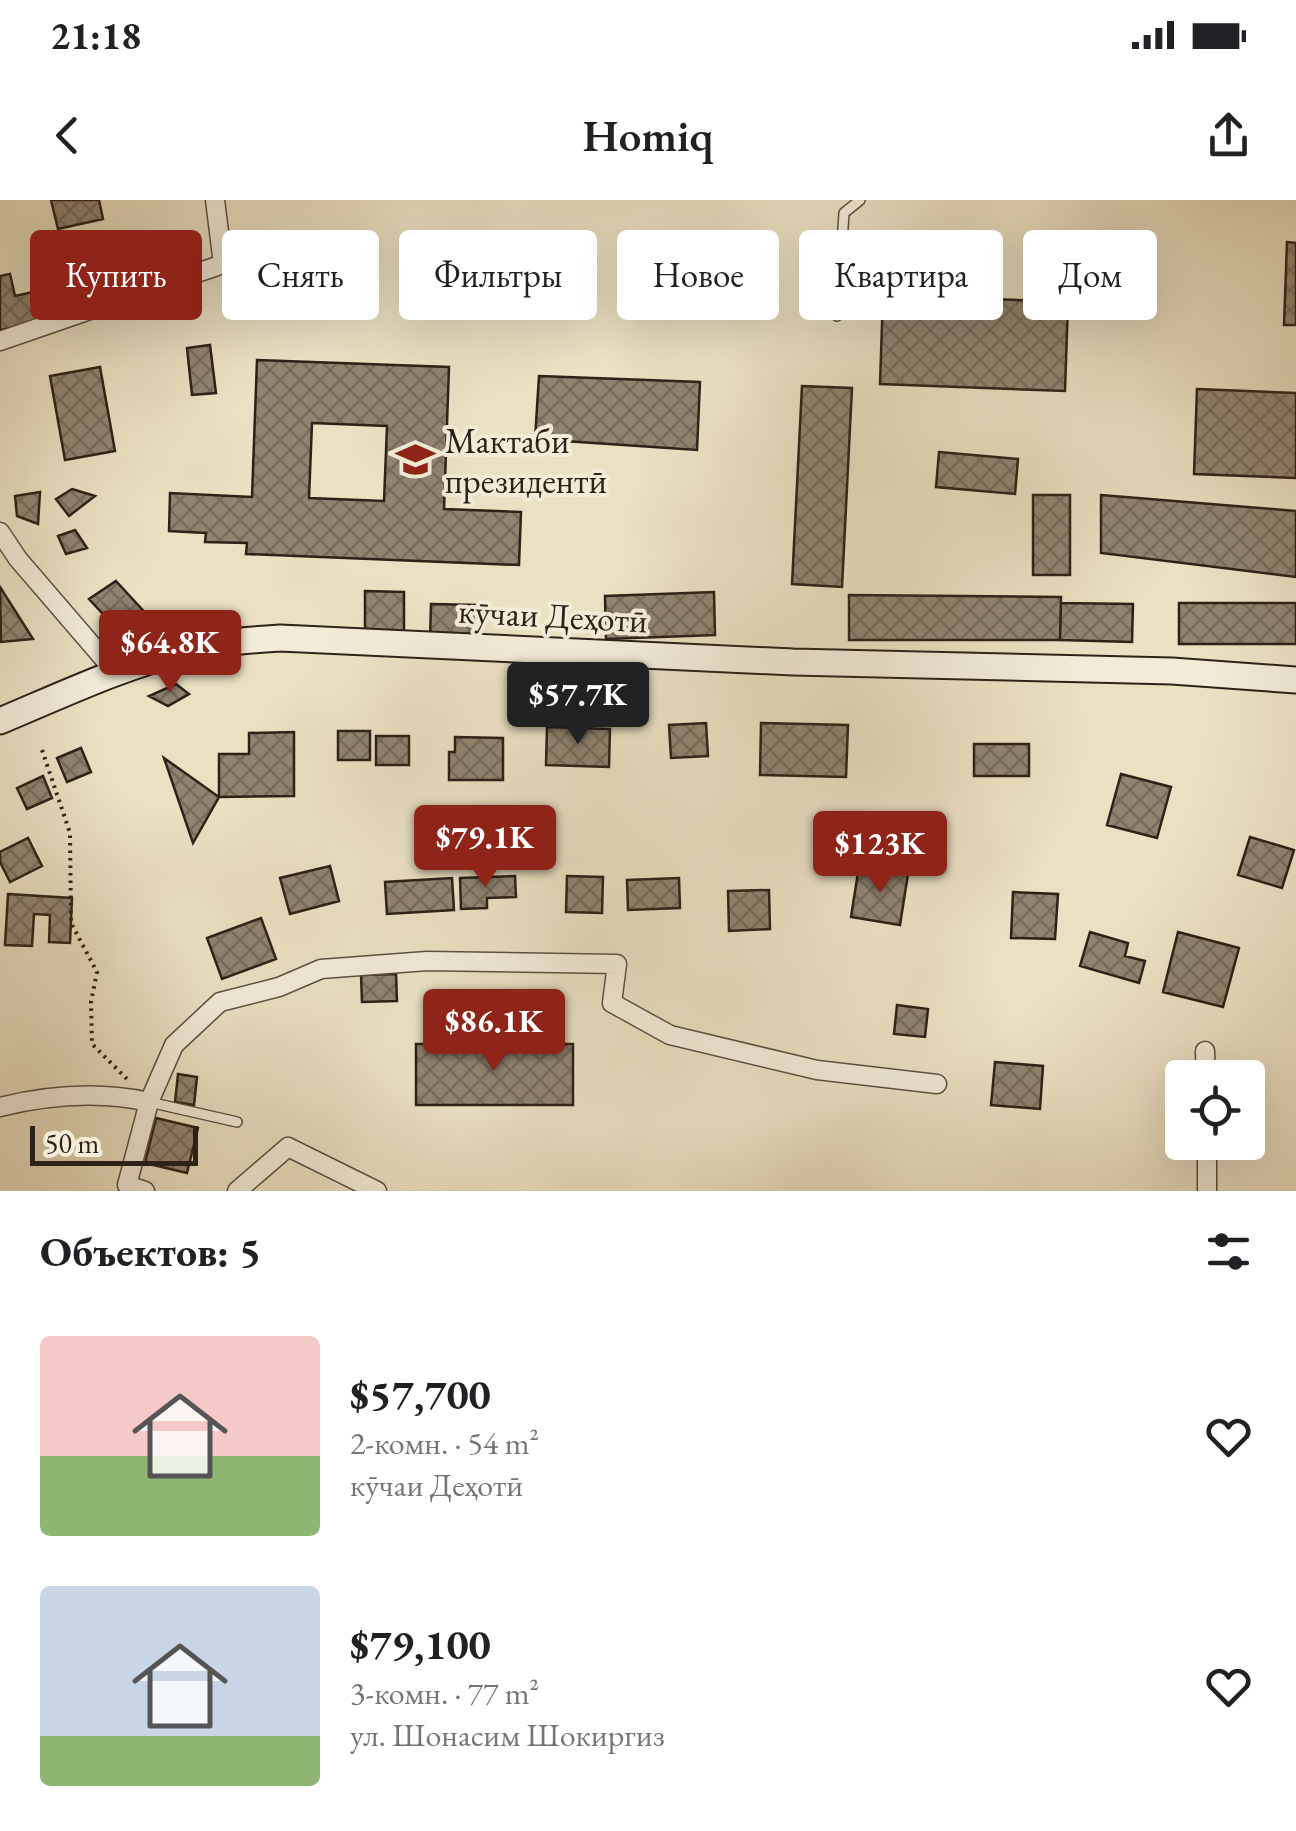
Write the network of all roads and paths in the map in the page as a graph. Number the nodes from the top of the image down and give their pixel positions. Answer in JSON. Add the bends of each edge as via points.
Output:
{"nodes":[{"id":1,"x":214,"y":200,"type":"edge"},
{"id":2,"x":860,"y":200,"type":"edge"},
{"id":3,"x":843,"y":230,"type":"edge"},
{"id":4,"x":0,"y":341,"type":"edge"},
{"id":5,"x":0,"y":532,"type":"edge"},
{"id":6,"x":116,"y":673,"type":"junction"},
{"id":7,"x":1296,"y":680,"type":"edge"},
{"id":8,"x":0,"y":721,"type":"edge"},
{"id":9,"x":42,"y":750,"type":"dead end"},
{"id":10,"x":1205,"y":1051,"type":"dead end"},
{"id":11,"x":1205,"y":1060,"type":"edge"},
{"id":12,"x":938,"y":1084,"type":"dead end"},
{"id":13,"x":152,"y":1096,"type":"junction"},
{"id":14,"x":0,"y":1107,"type":"edge"},
{"id":15,"x":236,"y":1122,"type":"dead end"},
{"id":16,"x":1206,"y":1160,"type":"edge"},
{"id":17,"x":132,"y":1189,"type":"edge"},
{"id":18,"x":237,"y":1191,"type":"edge"},
{"id":19,"x":377,"y":1191,"type":"edge"},
{"id":20,"x":1207,"y":1191,"type":"edge"}],
"edges":[{"from":1,"to":4,"type":"street","via":[[223,264]]},
{"from":2,"to":3,"type":"lane","via":[[844,212]]},
{"from":5,"to":6,"type":"street"},
{"from":6,"to":7,"type":"main road","name":"кӯчаи Деҳотӣ","via":[[188,650],[280,638]]},
{"from":6,"to":8,"type":"main road","name":"кӯчаи Деҳотӣ"},
{"from":9,"to":13,"type":"path","via":[[70,834],[71,923],[97,972],[92,1044]]},
{"from":10,"to":11,"type":"street"},
{"from":12,"to":13,"type":"street","via":[[817,1070],[670,1035],[612,1003],[617,964],[427,961],[322,969],[220,1002],[174,1046]]},
{"from":13,"to":14,"type":"street","via":[[48,1096]]},
{"from":13,"to":15,"type":"lane"},
{"from":13,"to":17,"type":"street"},
{"from":16,"to":20,"type":"street"},
{"from":18,"to":19,"type":"street","via":[[288,1148]]}]}
